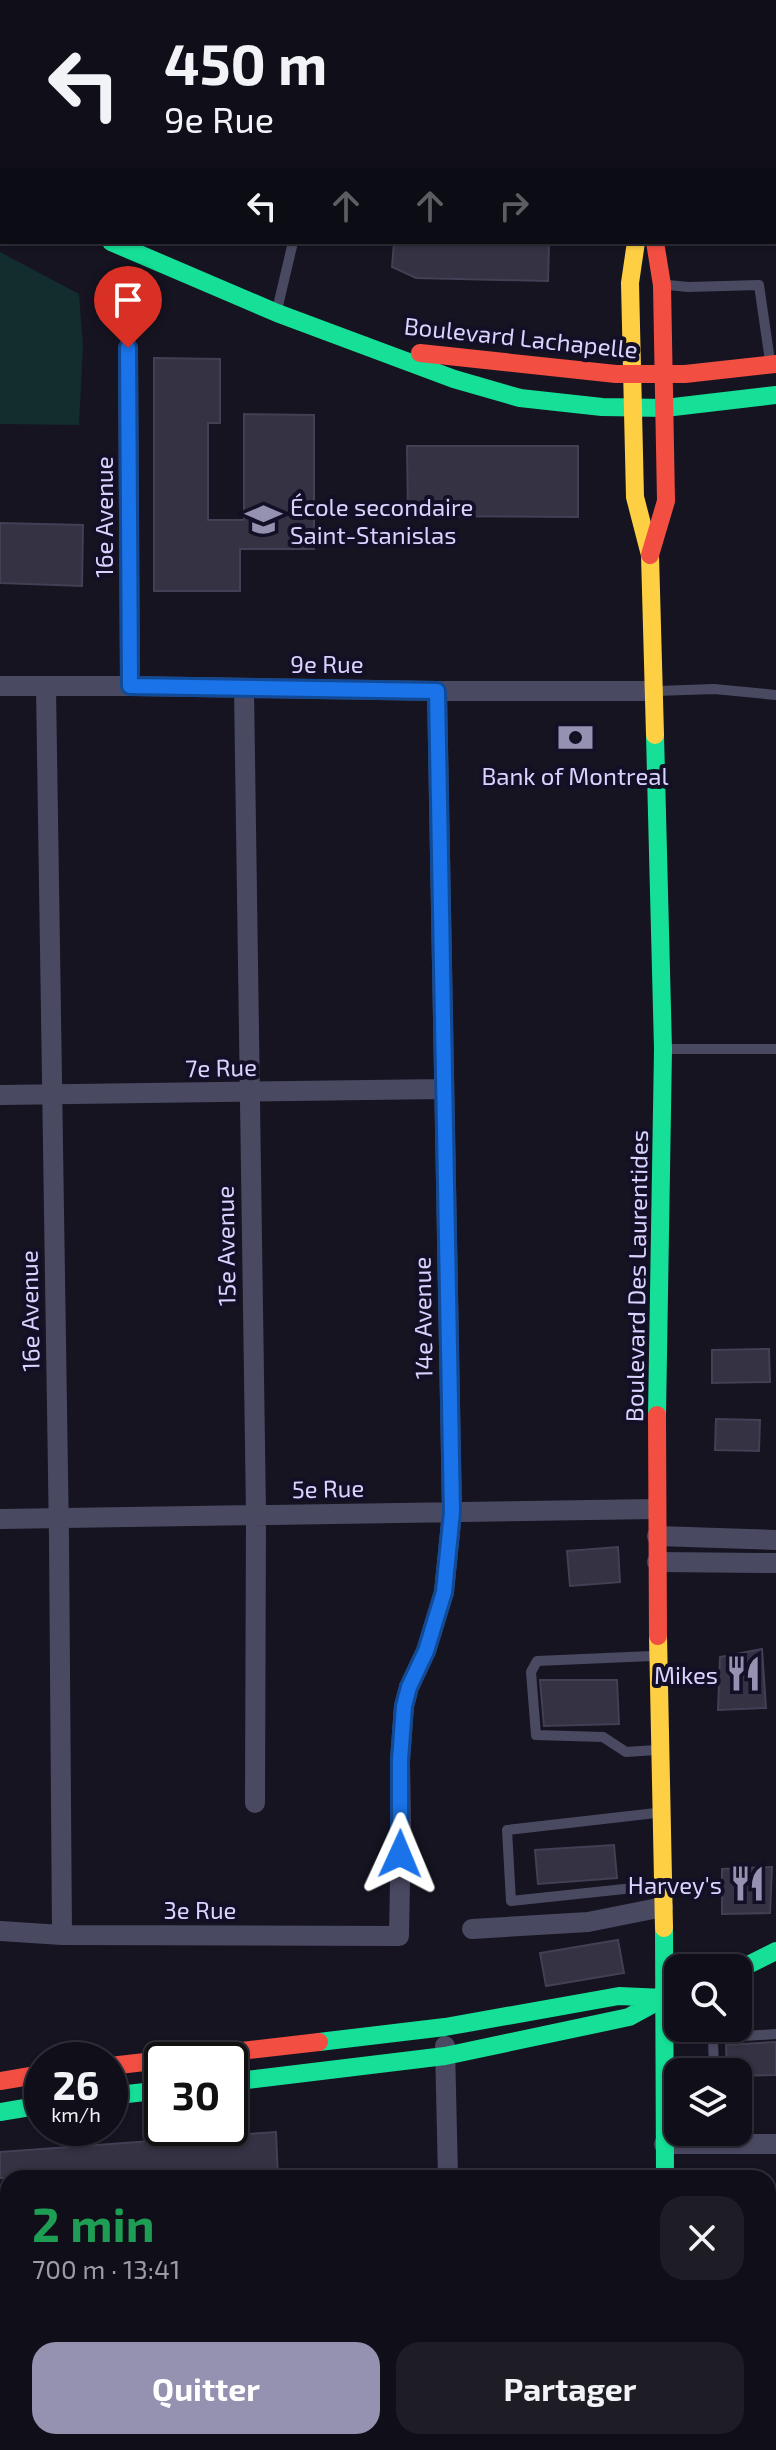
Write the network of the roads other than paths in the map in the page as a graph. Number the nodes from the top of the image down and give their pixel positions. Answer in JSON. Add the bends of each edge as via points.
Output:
{"nodes":[{"id":1,"x":116,"y":244,"type":"edge"},
{"id":2,"x":293,"y":244,"type":"edge"},
{"id":3,"x":636,"y":244,"type":"edge"},
{"id":4,"x":655,"y":244,"type":"edge"},
{"id":5,"x":662,"y":285,"type":"junction"},
{"id":6,"x":277,"y":313,"type":"junction"},
{"id":7,"x":357,"y":343,"type":"junction"},
{"id":8,"x":128,"y":348,"type":"road end"},
{"id":9,"x":773,"y":364,"type":"edge"},
{"id":10,"x":632,"y":374,"type":"junction"},
{"id":11,"x":663,"y":374,"type":"junction"},
{"id":12,"x":776,"y":395,"type":"edge"},
{"id":13,"x":633,"y":407,"type":"junction"},
{"id":14,"x":665,"y":408,"type":"junction"},
{"id":15,"x":650,"y":555,"type":"junction"},
{"id":16,"x":0,"y":686,"type":"edge"},
{"id":17,"x":130,"y":686,"type":"junction"},
{"id":18,"x":46,"y":687,"type":"junction"},
{"id":19,"x":244,"y":689,"type":"junction"},
{"id":20,"x":437,"y":691,"type":"junction"},
{"id":21,"x":654,"y":691,"type":"junction"},
{"id":22,"x":776,"y":695,"type":"edge"},
{"id":23,"x":663,"y":1049,"type":"junction"},
{"id":24,"x":776,"y":1049,"type":"edge"},
{"id":25,"x":443,"y":1089,"type":"junction"},
{"id":26,"x":249,"y":1092,"type":"junction"},
{"id":27,"x":0,"y":1095,"type":"edge"},
{"id":28,"x":52,"y":1095,"type":"junction"},
{"id":29,"x":656,"y":1509,"type":"junction"},
{"id":30,"x":452,"y":1512,"type":"junction"},
{"id":31,"x":256,"y":1514,"type":"junction"},
{"id":32,"x":0,"y":1519,"type":"edge"},
{"id":33,"x":59,"y":1520,"type":"junction"},
{"id":34,"x":657,"y":1536,"type":"junction"},
{"id":35,"x":776,"y":1540,"type":"edge"},
{"id":36,"x":657,"y":1562,"type":"junction"},
{"id":37,"x":776,"y":1563,"type":"edge"},
{"id":38,"x":658,"y":1656,"type":"junction"},
{"id":39,"x":659,"y":1750,"type":"junction"},
{"id":40,"x":255,"y":1803,"type":"dead end"},
{"id":41,"x":660,"y":1812,"type":"junction"},
{"id":42,"x":664,"y":1885,"type":"junction"},
{"id":43,"x":663,"y":1907,"type":"junction"},
{"id":44,"x":472,"y":1929,"type":"dead end"},
{"id":45,"x":0,"y":1931,"type":"edge"},
{"id":46,"x":62,"y":1935,"type":"junction"},
{"id":47,"x":399,"y":1936,"type":"joint"},
{"id":48,"x":776,"y":1951,"type":"edge"},
{"id":49,"x":667,"y":1954,"type":"edge"},
{"id":50,"x":752,"y":1963,"type":"edge"},
{"id":51,"x":664,"y":1996,"type":"edge"},
{"id":52,"x":664,"y":2000,"type":"edge"},
{"id":53,"x":445,"y":2027,"type":"junction"},
{"id":54,"x":776,"y":2034,"type":"edge"},
{"id":55,"x":445,"y":2056,"type":"junction"},
{"id":56,"x":714,"y":2058,"type":"edge"},
{"id":57,"x":142,"y":2062,"type":"junction"},
{"id":58,"x":128,"y":2064,"type":"edge"},
{"id":59,"x":144,"y":2067,"type":"edge"},
{"id":60,"x":24,"y":2077,"type":"edge"},
{"id":61,"x":248,"y":2080,"type":"edge"},
{"id":62,"x":0,"y":2081,"type":"edge"},
{"id":63,"x":24,"y":2108,"type":"edge"},
{"id":64,"x":0,"y":2112,"type":"edge"},
{"id":65,"x":752,"y":2144,"type":"edge"},
{"id":66,"x":776,"y":2144,"type":"edge"},
{"id":67,"x":664,"y":2146,"type":"edge"},
{"id":68,"x":448,"y":2170,"type":"edge"},
{"id":69,"x":665,"y":2170,"type":"edge"}],
"edges":[{"from":1,"to":6,"type":"main road","name":"Boulevard Lachapelle"},
{"from":2,"to":6,"type":"lane"},
{"from":3,"to":10,"type":"main road","name":"Boulevard Des Laurentides","via":[[630,283]]},
{"from":4,"to":5,"type":"main road","name":"Boulevard Des Laurentides"},
{"from":5,"to":9,"type":"lane","via":[[759,285]]},
{"from":5,"to":11,"type":"main road","name":"Boulevard Des Laurentides"},
{"from":6,"to":7,"type":"main road","name":"Boulevard Lachapelle"},
{"from":7,"to":10,"type":"main road","name":"Boulevard Lachapelle","via":[[587,373]]},
{"from":7,"to":13,"type":"main road","name":"Boulevard Lachapelle","via":[[520,398]]},
{"from":8,"to":17,"type":"street","name":"16e Avenue"},
{"from":9,"to":11,"type":"main road","name":"Boulevard Lachapelle"},
{"from":10,"to":11,"type":"main road","name":"Boulevard Lachapelle"},
{"from":10,"to":13,"type":"main road","name":"Boulevard Des Laurentides"},
{"from":11,"to":14,"type":"main road","name":"Boulevard Des Laurentides"},
{"from":12,"to":14,"type":"main road","name":"Boulevard Lachapelle"},
{"from":13,"to":14,"type":"main road","name":"Boulevard Lachapelle"},
{"from":13,"to":15,"type":"main road","name":"Boulevard Des Laurentides","via":[[635,497]]},
{"from":14,"to":15,"type":"main road","name":"Boulevard Des Laurentides","via":[[666,501]]},
{"from":15,"to":21,"type":"main road","name":"Boulevard Des Laurentides"},
{"from":16,"to":18,"type":"street","name":"9e Rue"},
{"from":17,"to":18,"type":"street","name":"9e Rue"},
{"from":17,"to":19,"type":"street","name":"9e Rue"},
{"from":18,"to":28,"type":"street","name":"16e Avenue"},
{"from":19,"to":20,"type":"street","name":"9e Rue"},
{"from":19,"to":26,"type":"street","name":"15e Avenue"},
{"from":20,"to":21,"type":"street","name":"9e Rue"},
{"from":20,"to":25,"type":"street","name":"14e Avenue"},
{"from":21,"to":22,"type":"lane"},
{"from":21,"to":23,"type":"main road","name":"Boulevard Des Laurentides"},
{"from":23,"to":24,"type":"lane"},
{"from":23,"to":29,"type":"main road","name":"Boulevard Des Laurentides"},
{"from":25,"to":26,"type":"street","name":"7e Rue"},
{"from":25,"to":30,"type":"street","name":"14e Avenue"},
{"from":26,"to":28,"type":"street","name":"7e Rue"},
{"from":26,"to":31,"type":"street","name":"15e Avenue"},
{"from":27,"to":28,"type":"street","name":"7e Rue"},
{"from":28,"to":33,"type":"street","name":"16e Avenue"},
{"from":29,"to":30,"type":"street","name":"5e Rue"},
{"from":29,"to":34,"type":"main road","name":"Boulevard Des Laurentides"},
{"from":30,"to":31,"type":"street","name":"5e Rue"},
{"from":30,"to":47,"type":"street","name":"14e Avenue","via":[[444,1592],[404,1706]]},
{"from":31,"to":33,"type":"street","name":"5e Rue"},
{"from":31,"to":40,"type":"street","name":"15e Avenue"},
{"from":32,"to":33,"type":"street","name":"5e Rue"},
{"from":33,"to":46,"type":"street","name":"16e Avenue"},
{"from":34,"to":35,"type":"street"},
{"from":34,"to":36,"type":"main road","name":"Boulevard Des Laurentides"},
{"from":36,"to":37,"type":"street"},
{"from":36,"to":38,"type":"main road","name":"Boulevard Des Laurentides"},
{"from":38,"to":39,"type":"main road","name":"Boulevard Des Laurentides"},
{"from":38,"to":39,"type":"lane","via":[[537,1661],[531,1672],[536,1735],[603,1737],[626,1752]]},
{"from":39,"to":41,"type":"main road","name":"Boulevard Des Laurentides"},
{"from":41,"to":42,"type":"main road","name":"Boulevard Des Laurentides"},
{"from":41,"to":42,"type":"lane","via":[[507,1830],[511,1901]]},
{"from":42,"to":43,"type":"main road","name":"Boulevard Des Laurentides"},
{"from":43,"to":44,"type":"street","via":[[588,1922]]},
{"from":43,"to":49,"type":"main road","name":"Boulevard Des Laurentides"},
{"from":45,"to":46,"type":"street","name":"3e Rue"},
{"from":46,"to":47,"type":"street","name":"3e Rue"},
{"from":48,"to":50,"type":"main road"},
{"from":51,"to":53,"type":"main road","via":[[619,1996]]},
{"from":52,"to":55,"type":"main road","via":[[629,2017]]},
{"from":53,"to":55,"type":"street"},
{"from":53,"to":57,"type":"main road"},
{"from":54,"to":56,"type":"lane","via":[[713,2038]]},
{"from":55,"to":61,"type":"main road"},
{"from":55,"to":68,"type":"street"},
{"from":57,"to":58,"type":"main road"},
{"from":57,"to":59,"type":"main road"},
{"from":60,"to":62,"type":"main road"},
{"from":63,"to":64,"type":"main road"},
{"from":65,"to":66,"type":"street"},
{"from":67,"to":69,"type":"main road","name":"Boulevard Des Laurentides"}]}
